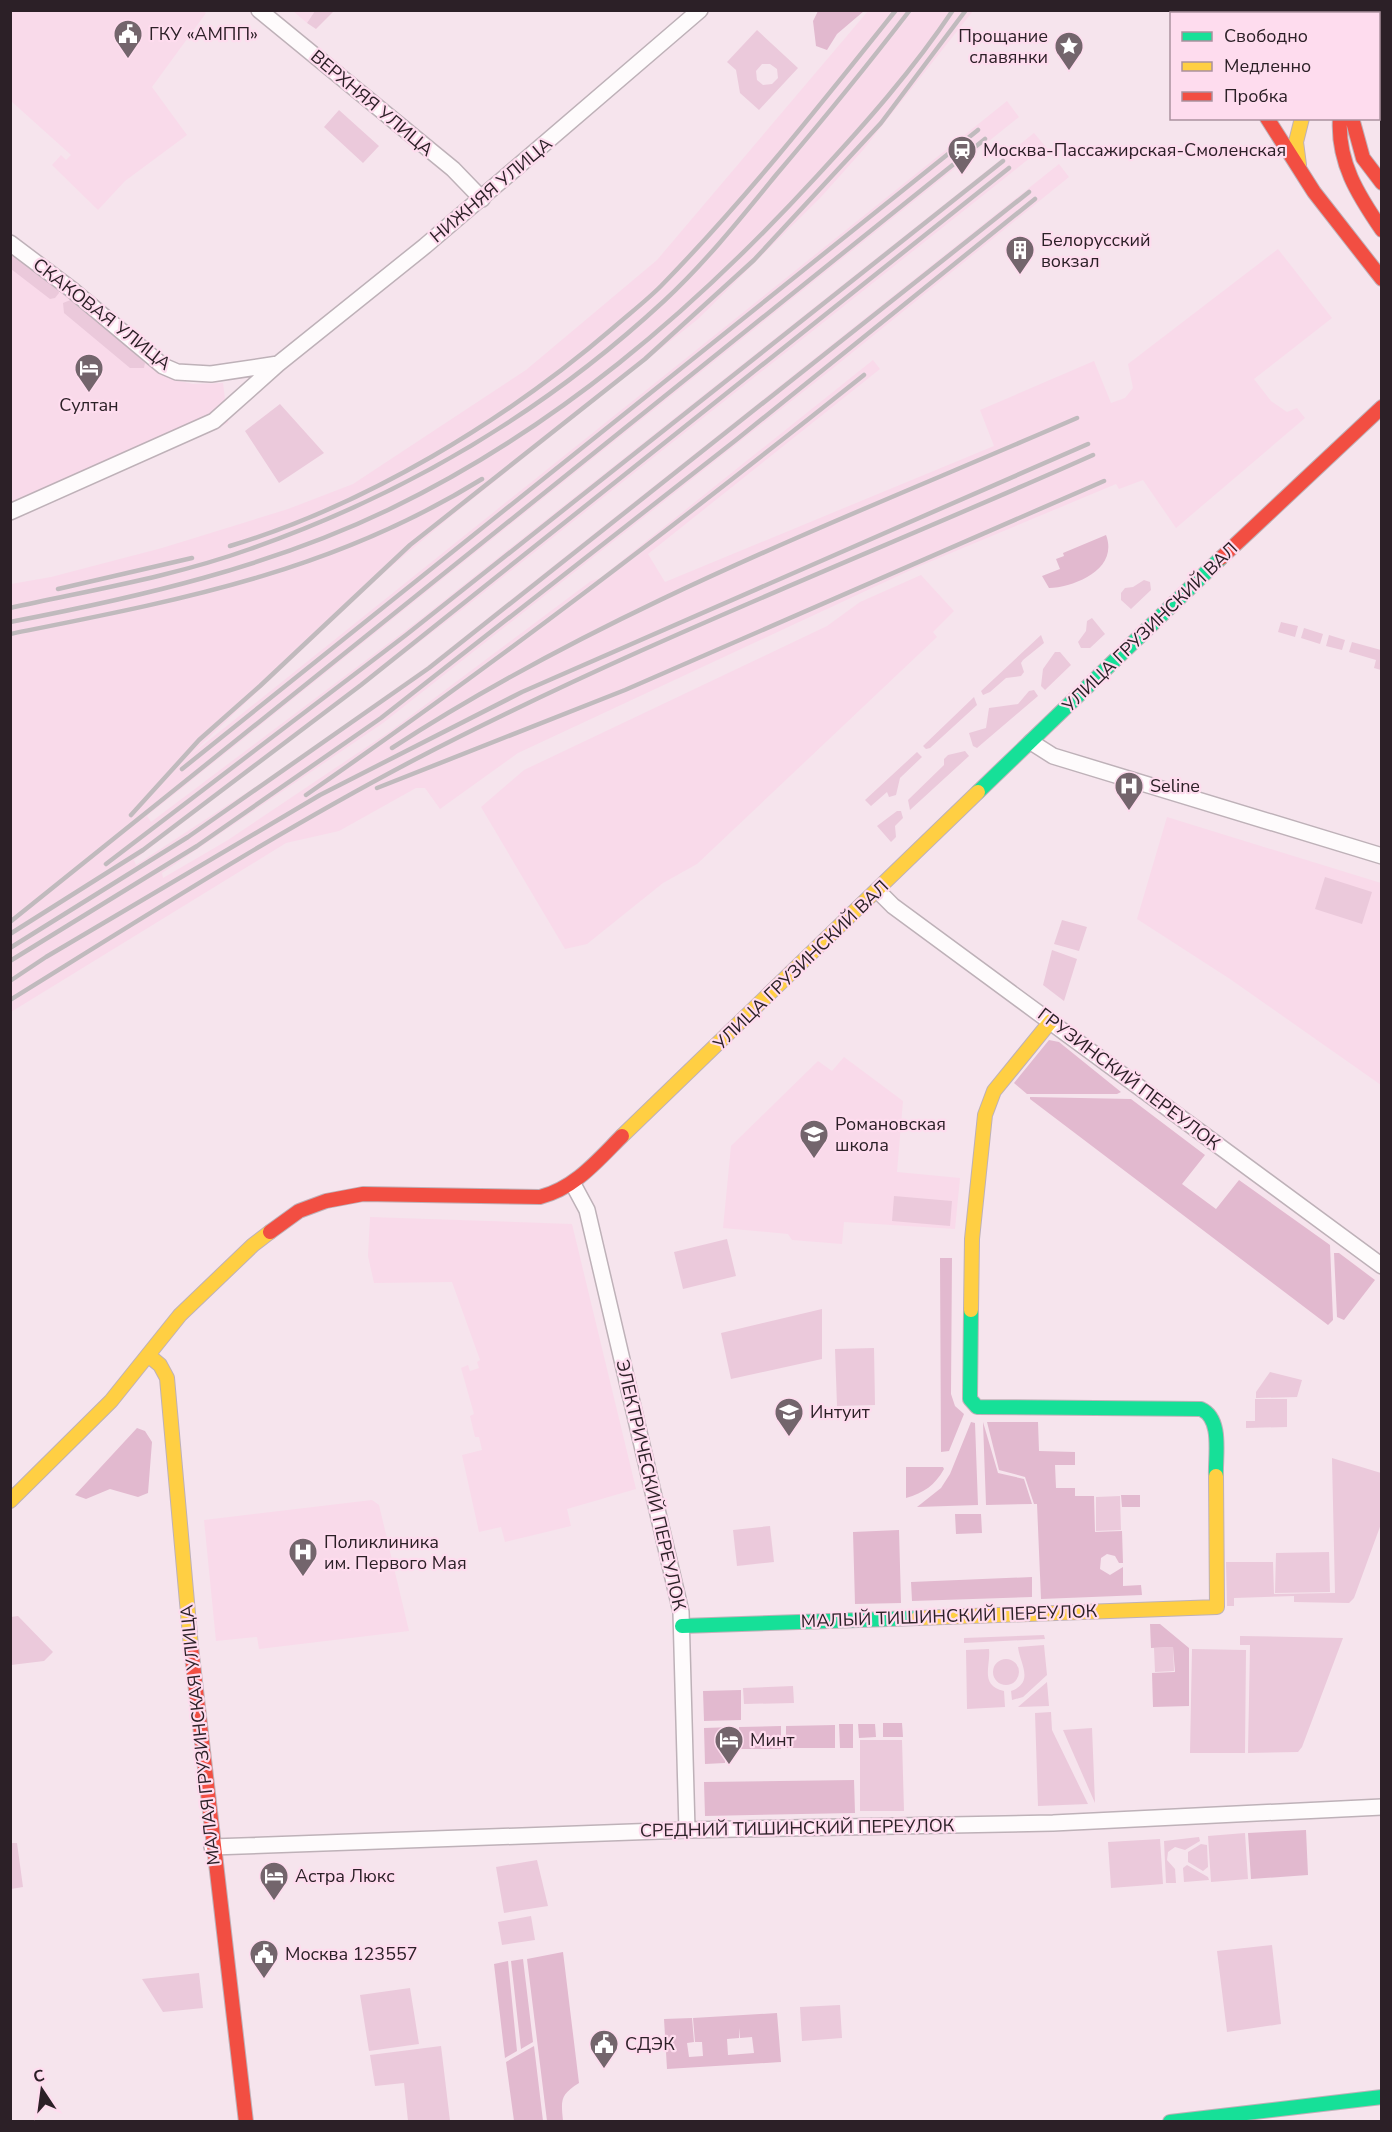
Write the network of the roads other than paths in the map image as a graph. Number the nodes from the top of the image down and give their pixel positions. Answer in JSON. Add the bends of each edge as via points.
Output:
{"nodes":[{"id":1,"x":259,"y":10,"type":"edge"},
{"id":2,"x":700,"y":10,"type":"edge"},
{"id":3,"x":1268,"y":120,"type":"edge"},
{"id":4,"x":1302,"y":120,"type":"edge"},
{"id":5,"x":1340,"y":120,"type":"edge"},
{"id":6,"x":1353,"y":120,"type":"edge"},
{"id":7,"x":1306,"y":180,"type":"junction"},
{"id":8,"x":1382,"y":183,"type":"edge"},
{"id":9,"x":482,"y":199,"type":"junction"},
{"id":10,"x":1382,"y":230,"type":"edge"},
{"id":11,"x":10,"y":243,"type":"edge"},
{"id":12,"x":1382,"y":279,"type":"edge"},
{"id":13,"x":274,"y":364,"type":"junction"},
{"id":14,"x":1382,"y":407,"type":"edge"},
{"id":15,"x":10,"y":512,"type":"edge"},
{"id":16,"x":1031,"y":742,"type":"junction"},
{"id":17,"x":1382,"y":856,"type":"edge"},
{"id":18,"x":878,"y":891,"type":"junction"},
{"id":19,"x":1051,"y":1021,"type":"junction"},
{"id":20,"x":573,"y":1184,"type":"junction"},
{"id":21,"x":1382,"y":1266,"type":"edge"},
{"id":22,"x":148,"y":1355,"type":"junction"},
{"id":23,"x":10,"y":1501,"type":"edge"},
{"id":24,"x":682,"y":1626,"type":"junction"},
{"id":25,"x":1382,"y":1807,"type":"edge"},
{"id":26,"x":687,"y":1830,"type":"junction"},
{"id":27,"x":212,"y":1847,"type":"junction"},
{"id":28,"x":1382,"y":2097,"type":"edge"},
{"id":29,"x":246,"y":2121,"type":"edge"},
{"id":30,"x":1170,"y":2121,"type":"edge"}],
"edges":[{"from":1,"to":9,"type":"street","name":"ВЕРХНЯЯ УЛИЦА","via":[[453,169]]},
{"from":2,"to":9,"type":"street","name":"НИЖНЯЯ УЛИЦА"},
{"from":3,"to":7,"type":"street"},
{"from":4,"to":7,"type":"street","via":[[1296,150]]},
{"from":5,"to":10,"type":"street","via":[[1339,145],[1344,166]]},
{"from":6,"to":8,"type":"street","via":[[1363,158]]},
{"from":7,"to":12,"type":"street"},
{"from":9,"to":13,"type":"street","name":"НИЖНЯЯ УЛИЦА"},
{"from":11,"to":13,"type":"street","name":"СКАКОВАЯ УЛИЦА","via":[[163,366],[192,374],[225,373]]},
{"from":13,"to":15,"type":"street","name":"НИЖНЯЯ УЛИЦА","via":[[214,421]]},
{"from":14,"to":16,"type":"street","name":"УЛИЦА ГРУЗИНСКИЙ ВАЛ"},
{"from":16,"to":17,"type":"street","via":[[1053,756]]},
{"from":16,"to":18,"type":"street","name":"УЛИЦА ГРУЗИНСКИЙ ВАЛ"},
{"from":18,"to":19,"type":"street","name":"ГРУЗИНСКИЙ ПЕРЕУЛОК"},
{"from":18,"to":20,"type":"street","name":"УЛИЦА ГРУЗИНСКИЙ ВАЛ"},
{"from":19,"to":21,"type":"street","name":"ГРУЗИНСКИЙ ПЕРЕУЛОК"},
{"from":19,"to":24,"type":"street","name":"МАЛЫЙ ТИШИНСКИЙ ПЕРЕУЛОК","via":[[994,1092],[985,1115],[972,1239],[970,1399],[977,1407],[987,1408],[1191,1407],[1208,1411],[1215,1430],[1216,1607]]},
{"from":20,"to":22,"type":"street","name":"УЛИЦА ГРУЗИНСКИЙ ВАЛ","via":[[540,1197],[363,1194],[309,1207],[253,1245],[180,1315]]},
{"from":20,"to":24,"type":"street","name":"ЭЛЕКТРИЧЕСКИЙ ПЕРЕУЛОК","via":[[587,1210]]},
{"from":22,"to":23,"type":"street","name":"УЛИЦА ГРУЗИНСКИЙ ВАЛ","via":[[111,1401]]},
{"from":22,"to":27,"type":"street","name":"МАЛАЯ ГРУЗИНСКАЯ УЛИЦА","via":[[167,1378]]},
{"from":24,"to":26,"type":"street","name":"ЭЛЕКТРИЧЕСКИЙ ПЕРЕУЛОК"},
{"from":25,"to":26,"type":"street","name":"СРЕДНИЙ ТИШИНСКИЙ ПЕРЕУЛОК","via":[[1053,1823]]},
{"from":26,"to":27,"type":"street","name":"СРЕДНИЙ ТИШИНСКИЙ ПЕРЕУЛОК"},
{"from":27,"to":29,"type":"street","name":"МАЛАЯ ГРУЗИНСКАЯ УЛИЦА"},
{"from":28,"to":30,"type":"street"}]}
